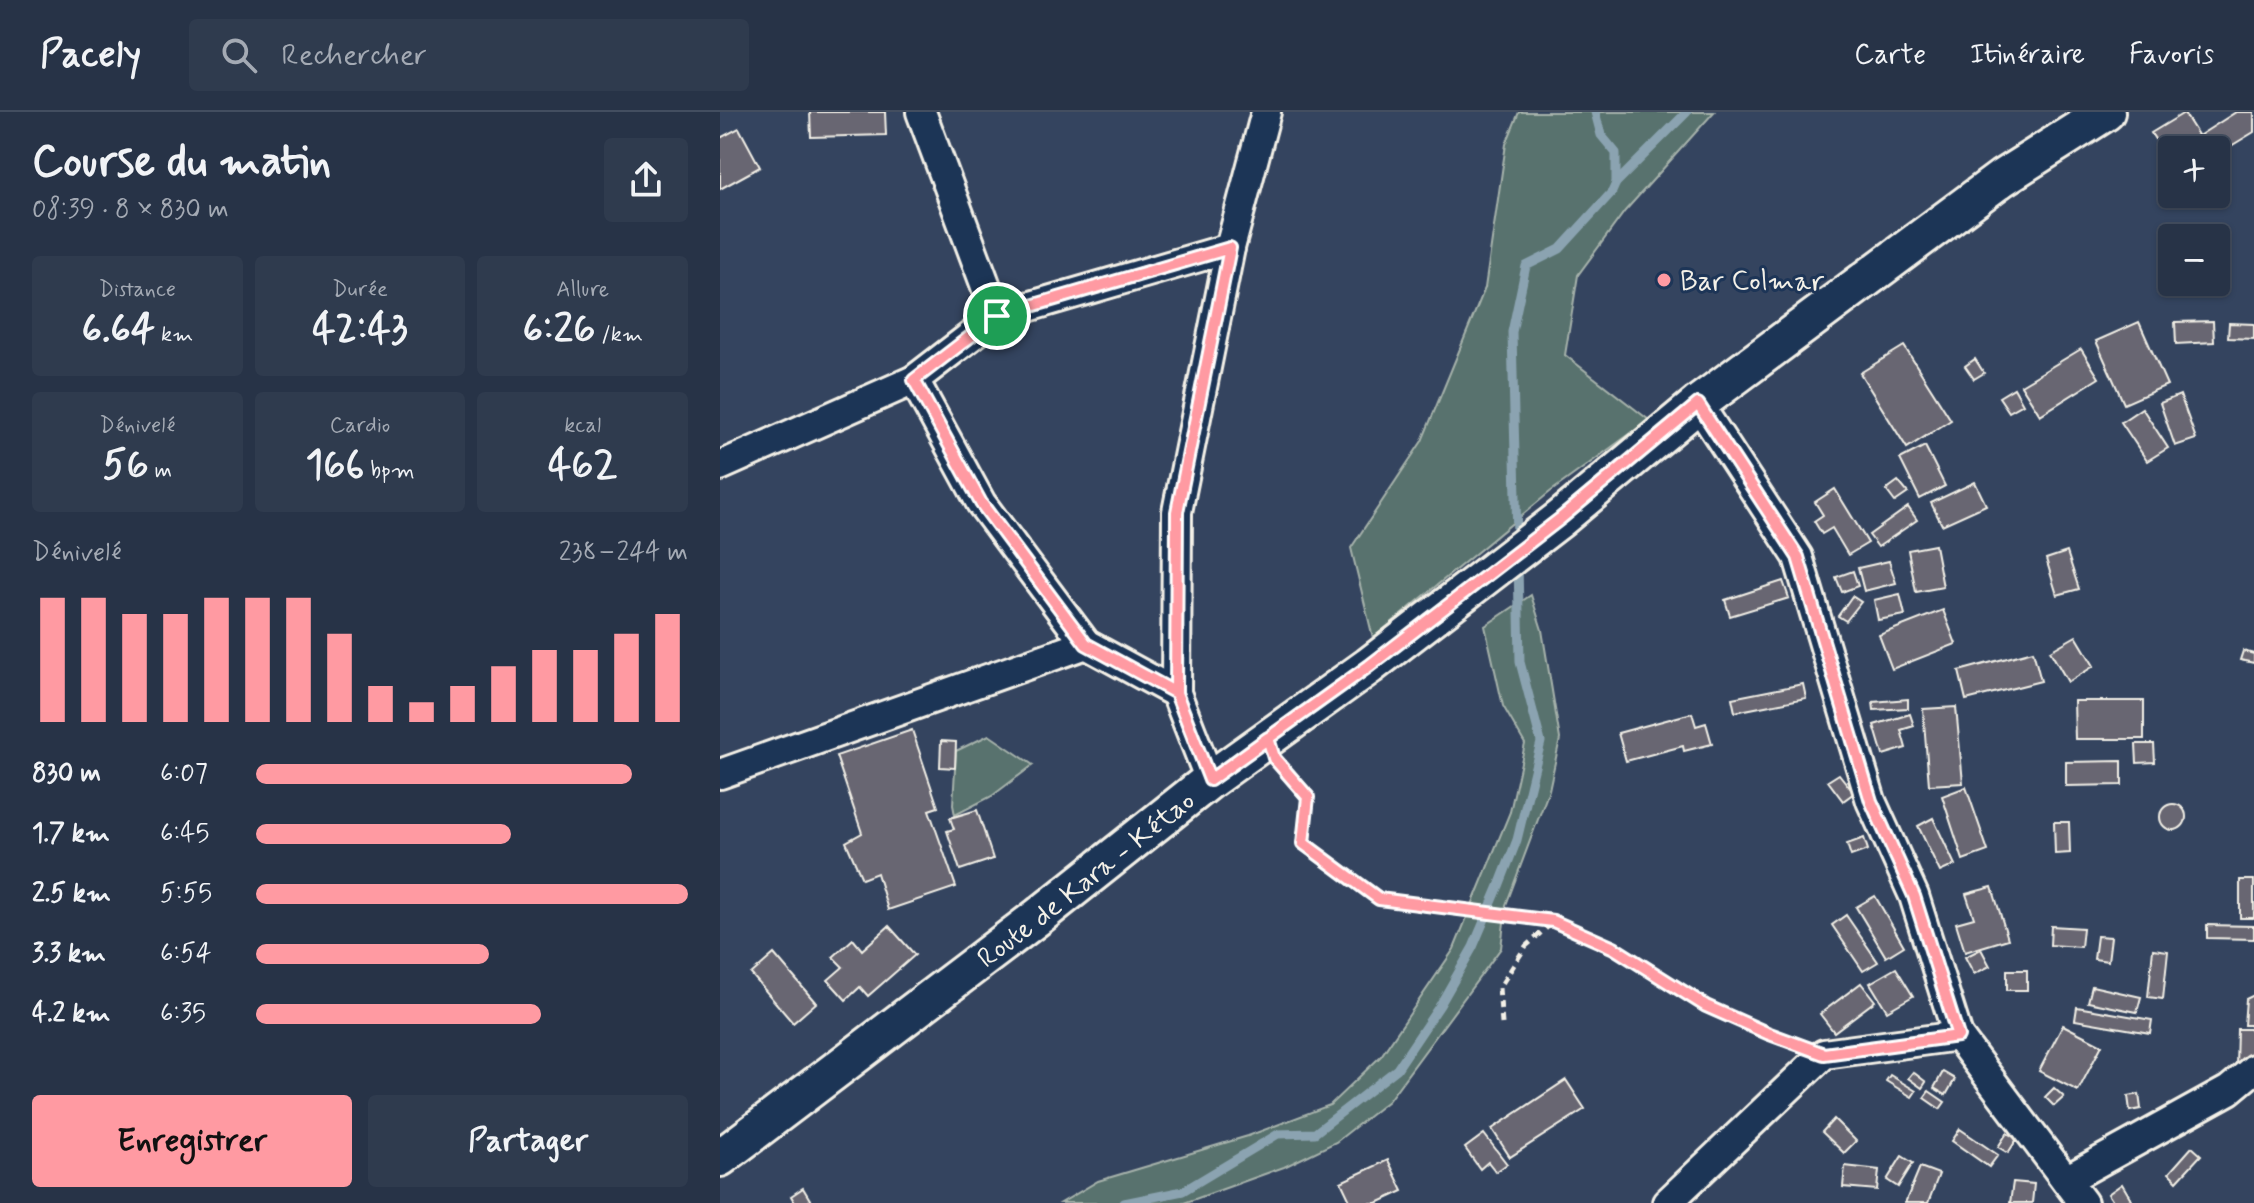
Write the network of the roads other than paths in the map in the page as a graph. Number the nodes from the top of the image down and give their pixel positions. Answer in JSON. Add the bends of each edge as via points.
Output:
{"nodes":[{"id":1,"x":921,"y":112,"type":"edge"},
{"id":2,"x":1266,"y":112,"type":"edge"},
{"id":3,"x":2106,"y":112,"type":"edge"},
{"id":4,"x":1230,"y":248,"type":"junction"},
{"id":5,"x":997,"y":316,"type":"junction"},
{"id":6,"x":914,"y":380,"type":"junction"},
{"id":7,"x":1698,"y":404,"type":"junction"},
{"id":8,"x":720,"y":466,"type":"edge"},
{"id":9,"x":1086,"y":644,"type":"junction"},
{"id":10,"x":1176,"y":693,"type":"junction"},
{"id":11,"x":720,"y":774,"type":"edge"},
{"id":12,"x":1210,"y":780,"type":"junction"},
{"id":13,"x":1958,"y":1036,"type":"junction"},
{"id":14,"x":2254,"y":1069,"type":"edge"},
{"id":15,"x":720,"y":1158,"type":"edge"},
{"id":16,"x":2066,"y":1180,"type":"junction"},
{"id":17,"x":1667,"y":1203,"type":"edge"},
{"id":18,"x":2083,"y":1203,"type":"edge"}],
"edges":[{"from":1,"to":5,"type":"street"},
{"from":2,"to":4,"type":"street"},
{"from":3,"to":7,"type":"main road","name":"Route de Kara - Kétao","via":[[2002,178]]},
{"from":4,"to":5,"type":"street"},
{"from":4,"to":10,"type":"street","via":[[1177,512]]},
{"from":5,"to":6,"type":"street"},
{"from":6,"to":8,"type":"street"},
{"from":6,"to":9,"type":"street","via":[[981,503]]},
{"from":7,"to":12,"type":"main road","name":"Route de Kara - Kétao","via":[[1560,519]]},
{"from":7,"to":13,"type":"street","via":[[1798,557],[1871,801],[1914,896]]},
{"from":9,"to":10,"type":"street"},
{"from":9,"to":11,"type":"street"},
{"from":10,"to":12,"type":"street"},
{"from":12,"to":15,"type":"main road","name":"Route de Kara - Kétao"},
{"from":13,"to":16,"type":"street"},
{"from":13,"to":17,"type":"street","via":[[1824,1054]]},
{"from":14,"to":16,"type":"street","via":[[2229,1090]]},
{"from":16,"to":18,"type":"street"}]}
